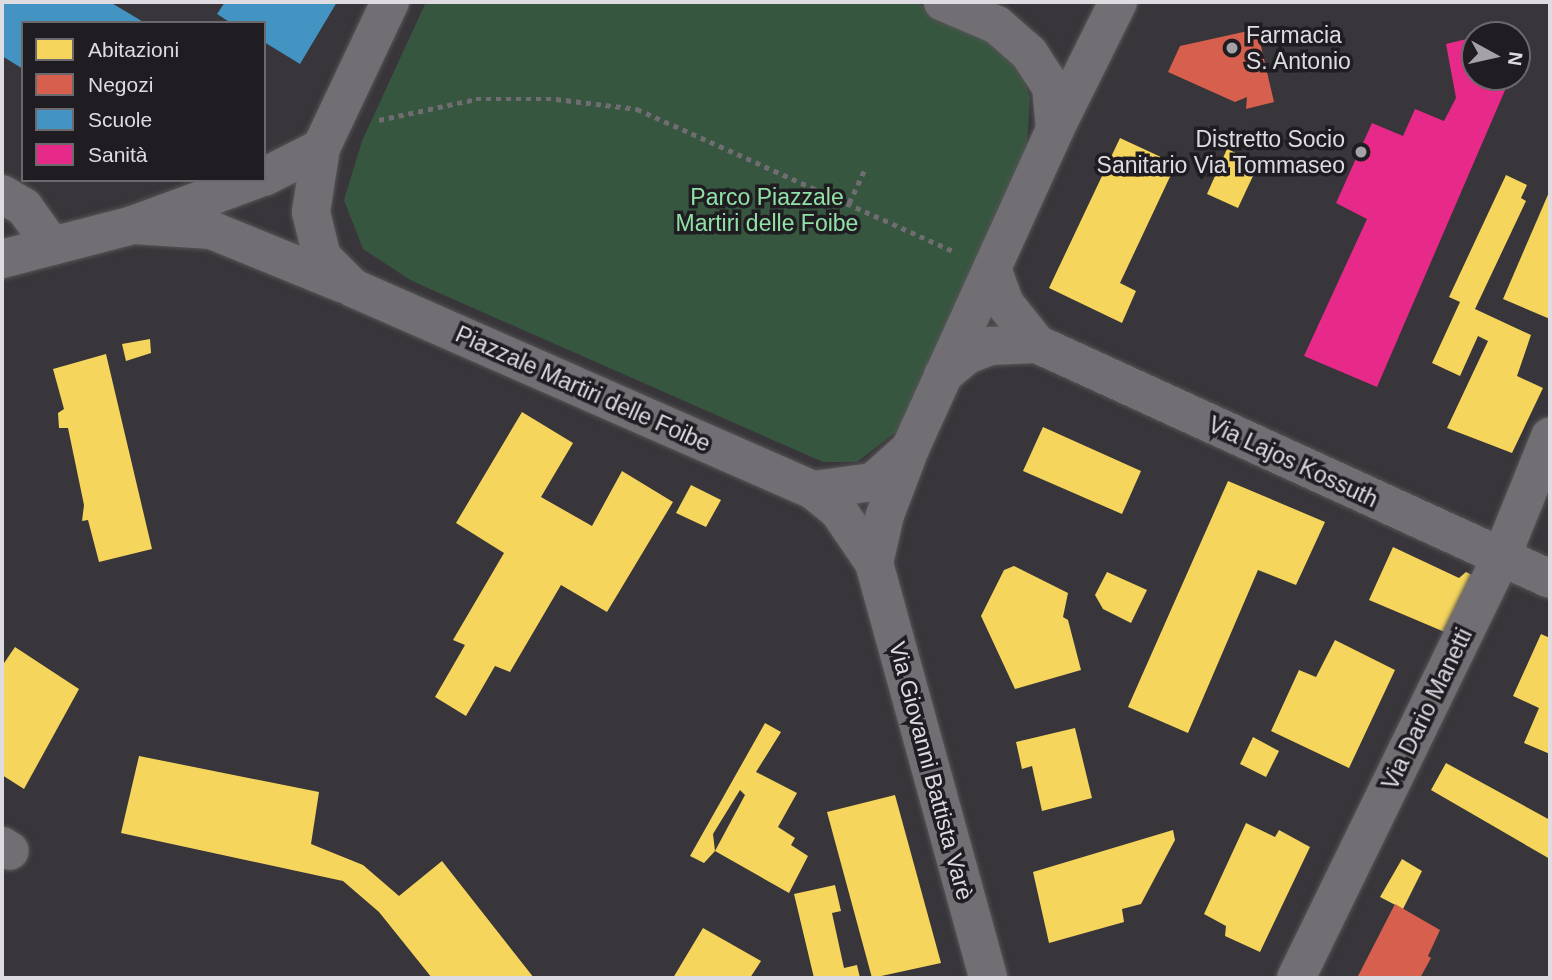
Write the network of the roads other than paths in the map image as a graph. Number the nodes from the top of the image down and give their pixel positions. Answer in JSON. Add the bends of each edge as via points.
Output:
{"nodes":[{"id":1,"x":390,"y":2,"type":"edge"},
{"id":2,"x":943,"y":2,"type":"edge"},
{"id":3,"x":1118,"y":2,"type":"edge"},
{"id":4,"x":1055,"y":129,"type":"junction"},
{"id":5,"x":326,"y":139,"type":"junction"},
{"id":6,"x":266,"y":176,"type":"edge"},
{"id":7,"x":250,"y":182,"type":"edge"},
{"id":8,"x":2,"y":194,"type":"edge"},
{"id":9,"x":133,"y":225,"type":"junction"},
{"id":10,"x":52,"y":246,"type":"junction"},
{"id":11,"x":2,"y":259,"type":"edge"},
{"id":12,"x":992,"y":268,"type":"junction"},
{"id":13,"x":353,"y":288,"type":"junction"},
{"id":14,"x":1037,"y":344,"type":"junction"},
{"id":15,"x":943,"y":375,"type":"junction"},
{"id":16,"x":1550,"y":437,"type":"edge"},
{"id":17,"x":910,"y":449,"type":"junction"},
{"id":18,"x":813,"y":491,"type":"junction"},
{"id":19,"x":1501,"y":558,"type":"junction"},
{"id":20,"x":874,"y":563,"type":"junction"},
{"id":21,"x":1550,"y":579,"type":"edge"},
{"id":22,"x":988,"y":978,"type":"edge"},
{"id":23,"x":1296,"y":978,"type":"edge"}],
"edges":[{"from":1,"to":5,"type":"street","name":"Piazzale Martiri delle Foibe"},
{"from":2,"to":4,"type":"street","via":[[997,25],[1029,53],[1051,88]]},
{"from":3,"to":4,"type":"street"},
{"from":4,"to":12,"type":"street"},
{"from":5,"to":6,"type":"street"},
{"from":5,"to":13,"type":"street","name":"Piazzale Martiri delle Foibe","via":[[311,212],[322,257]]},
{"from":7,"to":9,"type":"street"},
{"from":8,"to":10,"type":"street","via":[[24,207]]},
{"from":9,"to":10,"type":"street"},
{"from":9,"to":13,"type":"street","name":"Piazzale Martiri delle Foibe","via":[[211,230]]},
{"from":10,"to":11,"type":"street"},
{"from":12,"to":14,"type":"street","via":[[1005,304]]},
{"from":12,"to":15,"type":"street"},
{"from":13,"to":18,"type":"street","name":"Piazzale Martiri delle Foibe"},
{"from":14,"to":15,"type":"street","via":[[992,346],[967,355]]},
{"from":14,"to":19,"type":"street","name":"Via Lajos Kossuth"},
{"from":15,"to":17,"type":"street"},
{"from":16,"to":19,"type":"street","name":"Via Dario Manetti"},
{"from":17,"to":18,"type":"street","via":[[873,482]]},
{"from":17,"to":20,"type":"street","via":[[885,515]]},
{"from":18,"to":20,"type":"street","name":"Piazzale Martiri delle Foibe","via":[[838,510]]},
{"from":19,"to":21,"type":"street","name":"Via Lajos Kossuth"},
{"from":19,"to":23,"type":"street","name":"Via Dario Manetti"},
{"from":20,"to":22,"type":"street","name":"Via Giovanni Battista Varè"}]}
